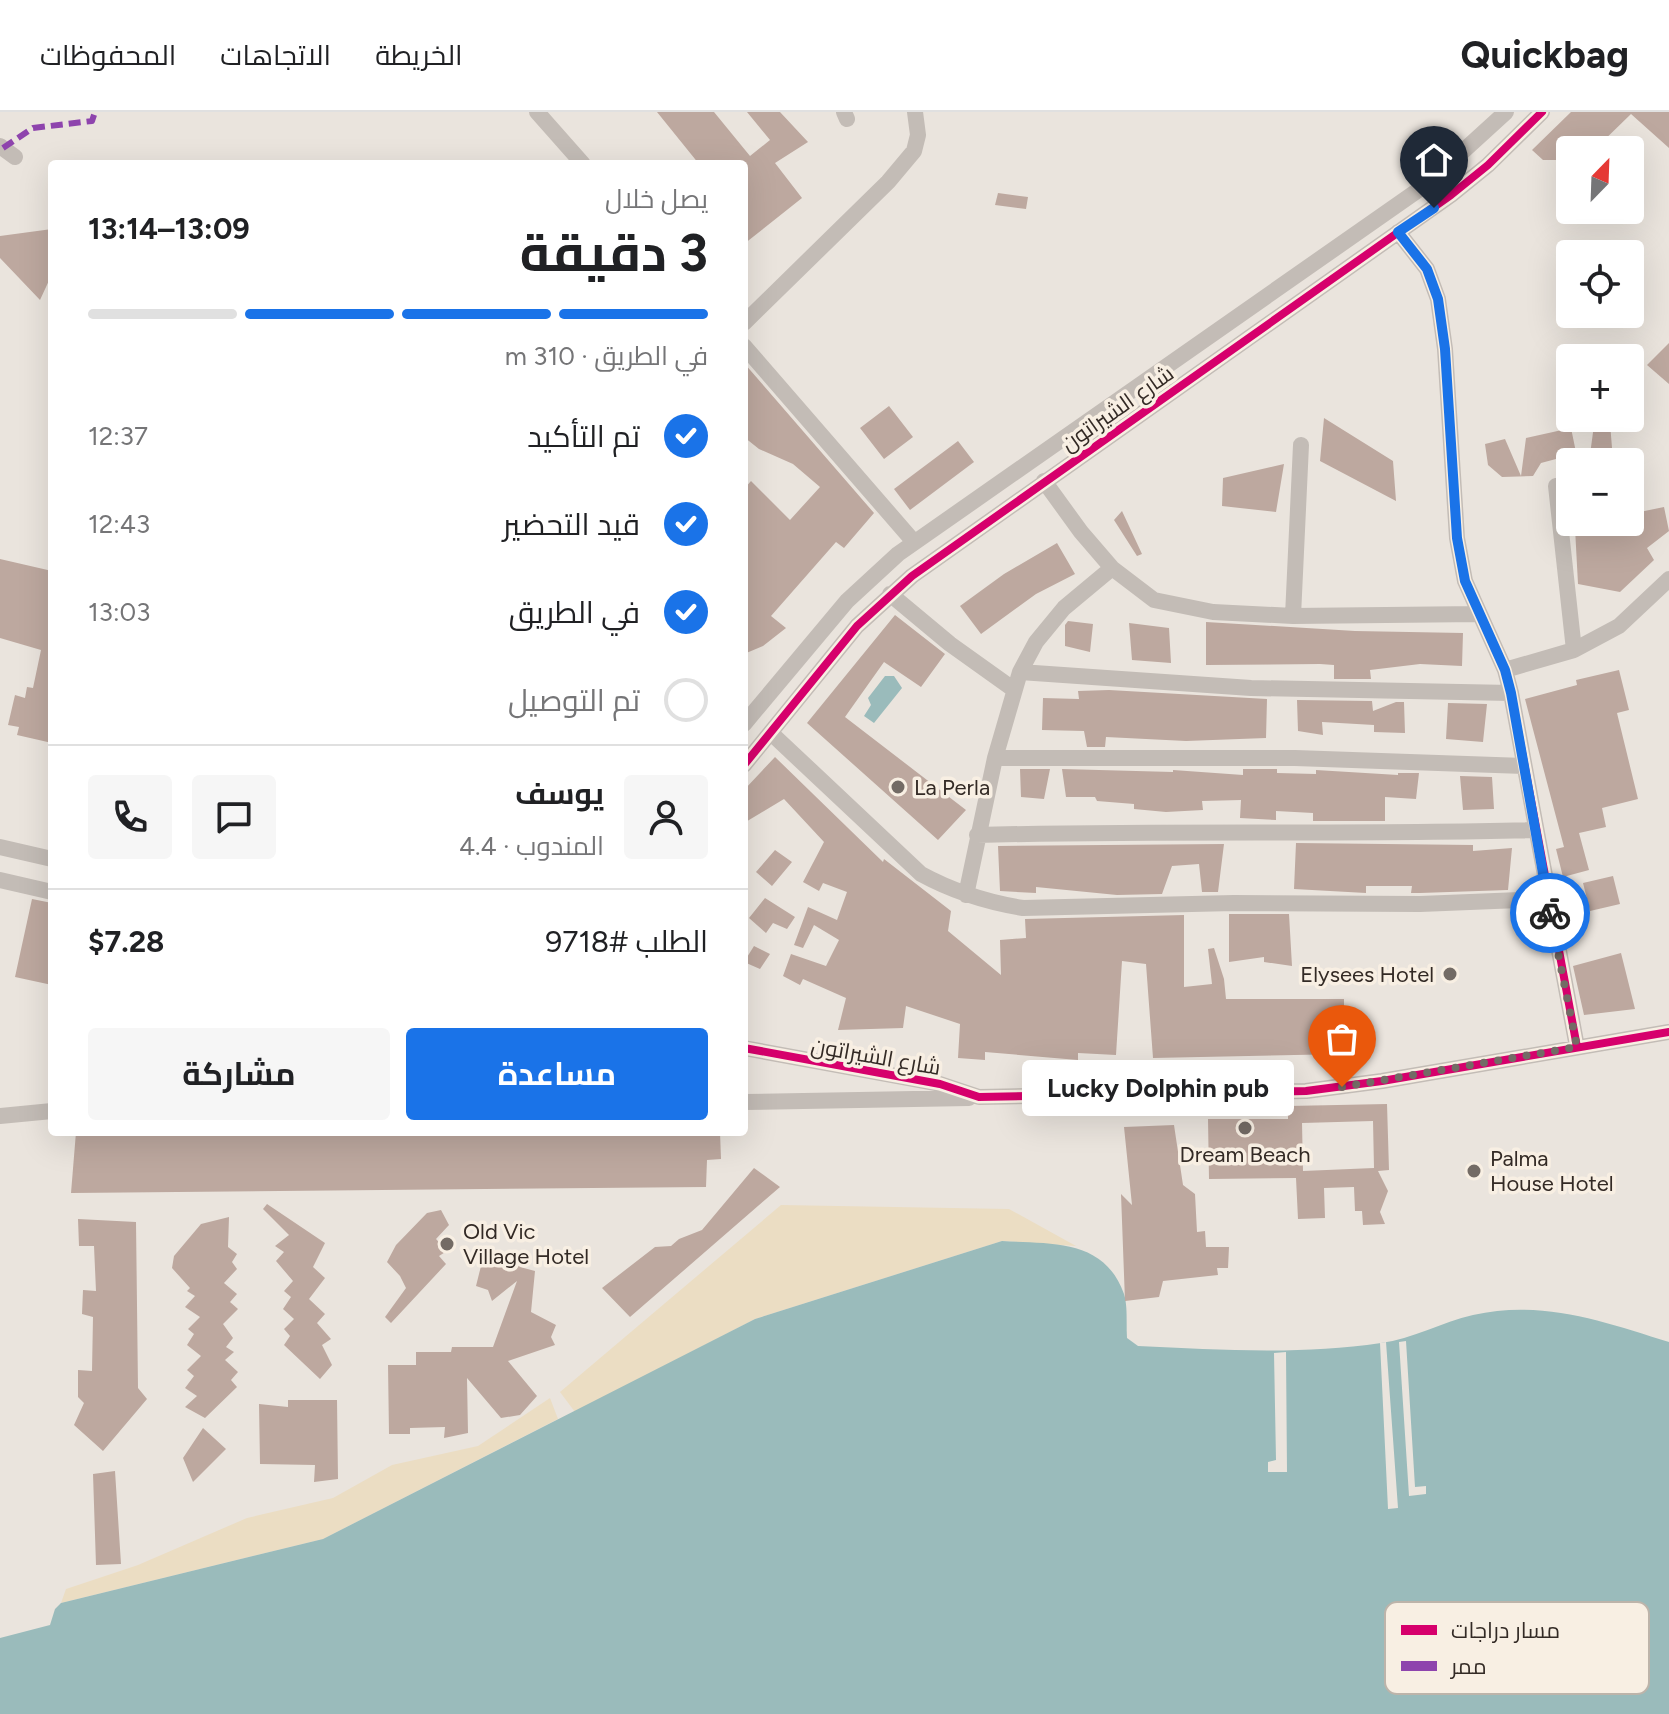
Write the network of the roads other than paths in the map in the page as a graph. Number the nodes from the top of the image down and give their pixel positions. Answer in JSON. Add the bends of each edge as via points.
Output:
{"nodes":[{"id":1,"x":915,"y":112,"type":"edge"},
{"id":2,"x":1506,"y":112,"type":"edge"},
{"id":3,"x":1542,"y":112,"type":"edge"},
{"id":4,"x":541,"y":113,"type":"edge"},
{"id":5,"x":0,"y":146,"type":"edge"},
{"id":6,"x":15,"y":157,"type":"dead end"},
{"id":7,"x":580,"y":160,"type":"edge"},
{"id":8,"x":1398,"y":232,"type":"junction"},
{"id":9,"x":748,"y":319,"type":"edge"},
{"id":10,"x":748,"y":351,"type":"edge"},
{"id":11,"x":1301,"y":445,"type":"dead end"},
{"id":12,"x":1044,"y":481,"type":"junction"},
{"id":13,"x":1561,"y":536,"type":"edge"},
{"id":14,"x":914,"y":542,"type":"junction"},
{"id":15,"x":1112,"y":568,"type":"junction"},
{"id":16,"x":1669,"y":579,"type":"edge"},
{"id":17,"x":890,"y":594,"type":"junction"},
{"id":18,"x":1479,"y":614,"type":"junction"},
{"id":19,"x":1293,"y":616,"type":"junction"},
{"id":20,"x":1574,"y":650,"type":"junction"},
{"id":21,"x":1505,"y":670,"type":"junction"},
{"id":22,"x":1020,"y":672,"type":"junction"},
{"id":23,"x":1013,"y":689,"type":"junction"},
{"id":24,"x":1511,"y":693,"type":"junction"},
{"id":25,"x":748,"y":719,"type":"edge"},
{"id":26,"x":771,"y":733,"type":"junction"},
{"id":27,"x":995,"y":758,"type":"junction"},
{"id":28,"x":748,"y":760,"type":"edge"},
{"id":29,"x":1524,"y":766,"type":"junction"},
{"id":30,"x":1534,"y":830,"type":"junction"},
{"id":31,"x":977,"y":835,"type":"junction"},
{"id":32,"x":0,"y":847,"type":"edge"},
{"id":33,"x":48,"y":858,"type":"edge"},
{"id":34,"x":0,"y":880,"type":"edge"},
{"id":35,"x":48,"y":891,"type":"edge"},
{"id":36,"x":966,"y":895,"type":"junction"},
{"id":37,"x":1547,"y":899,"type":"junction"},
{"id":38,"x":1669,"y":1032,"type":"edge"},
{"id":39,"x":1577,"y":1047,"type":"junction"},
{"id":40,"x":748,"y":1049,"type":"edge"},
{"id":41,"x":979,"y":1097,"type":"junction"},
{"id":42,"x":748,"y":1102,"type":"edge"},
{"id":43,"x":48,"y":1111,"type":"edge"},
{"id":44,"x":0,"y":1116,"type":"edge"}],
"edges":[{"from":1,"to":9,"type":"street","via":[[914,151]]},
{"from":2,"to":14,"type":"street","name":"شارع الشيراتون","via":[[1427,184]]},
{"from":3,"to":8,"type":"street","name":"شارع الشيراتون","via":[[1488,165]]},
{"from":4,"to":7,"type":"street"},
{"from":5,"to":6,"type":"street"},
{"from":8,"to":12,"type":"street","name":"شارع الشيراتون"},
{"from":8,"to":18,"type":"street","via":[[1427,269],[1438,299],[1457,538],[1465,581]]},
{"from":10,"to":14,"type":"street"},
{"from":11,"to":19,"type":"street"},
{"from":12,"to":15,"type":"street"},
{"from":12,"to":17,"type":"street","name":"شارع الشيراتون"},
{"from":13,"to":20,"type":"street"},
{"from":14,"to":25,"type":"street","name":"شارع الشيراتون","via":[[847,601]]},
{"from":15,"to":19,"type":"street","via":[[1154,600],[1213,612]]},
{"from":15,"to":22,"type":"street","via":[[1064,608]]},
{"from":16,"to":20,"type":"street","via":[[1619,626]]},
{"from":17,"to":23,"type":"street"},
{"from":17,"to":26,"type":"street","name":"شارع الشيراتون","via":[[857,626]]},
{"from":18,"to":19,"type":"street"},
{"from":18,"to":21,"type":"street"},
{"from":20,"to":21,"type":"street"},
{"from":21,"to":24,"type":"street"},
{"from":22,"to":23,"type":"street"},
{"from":22,"to":24,"type":"street","via":[[1251,688]]},
{"from":23,"to":27,"type":"street"},
{"from":24,"to":29,"type":"street"},
{"from":26,"to":28,"type":"street","name":"شارع الشيراتون"},
{"from":26,"to":36,"type":"street","via":[[921,874]]},
{"from":27,"to":29,"type":"street","via":[[1295,758]]},
{"from":27,"to":31,"type":"street"},
{"from":29,"to":30,"type":"street"},
{"from":30,"to":31,"type":"street"},
{"from":30,"to":37,"type":"street"},
{"from":31,"to":36,"type":"street"},
{"from":32,"to":33,"type":"street"},
{"from":34,"to":35,"type":"street"},
{"from":36,"to":37,"type":"street","via":[[1023,908]]},
{"from":37,"to":39,"type":"street"},
{"from":38,"to":39,"type":"street","name":"شارع الشيراتون"},
{"from":39,"to":41,"type":"street","name":"شارع الشيراتون","via":[[1306,1091]]},
{"from":40,"to":41,"type":"street","name":"شارع الشيراتون","via":[[940,1084]]},
{"from":41,"to":42,"type":"street"},
{"from":43,"to":44,"type":"street"}]}
